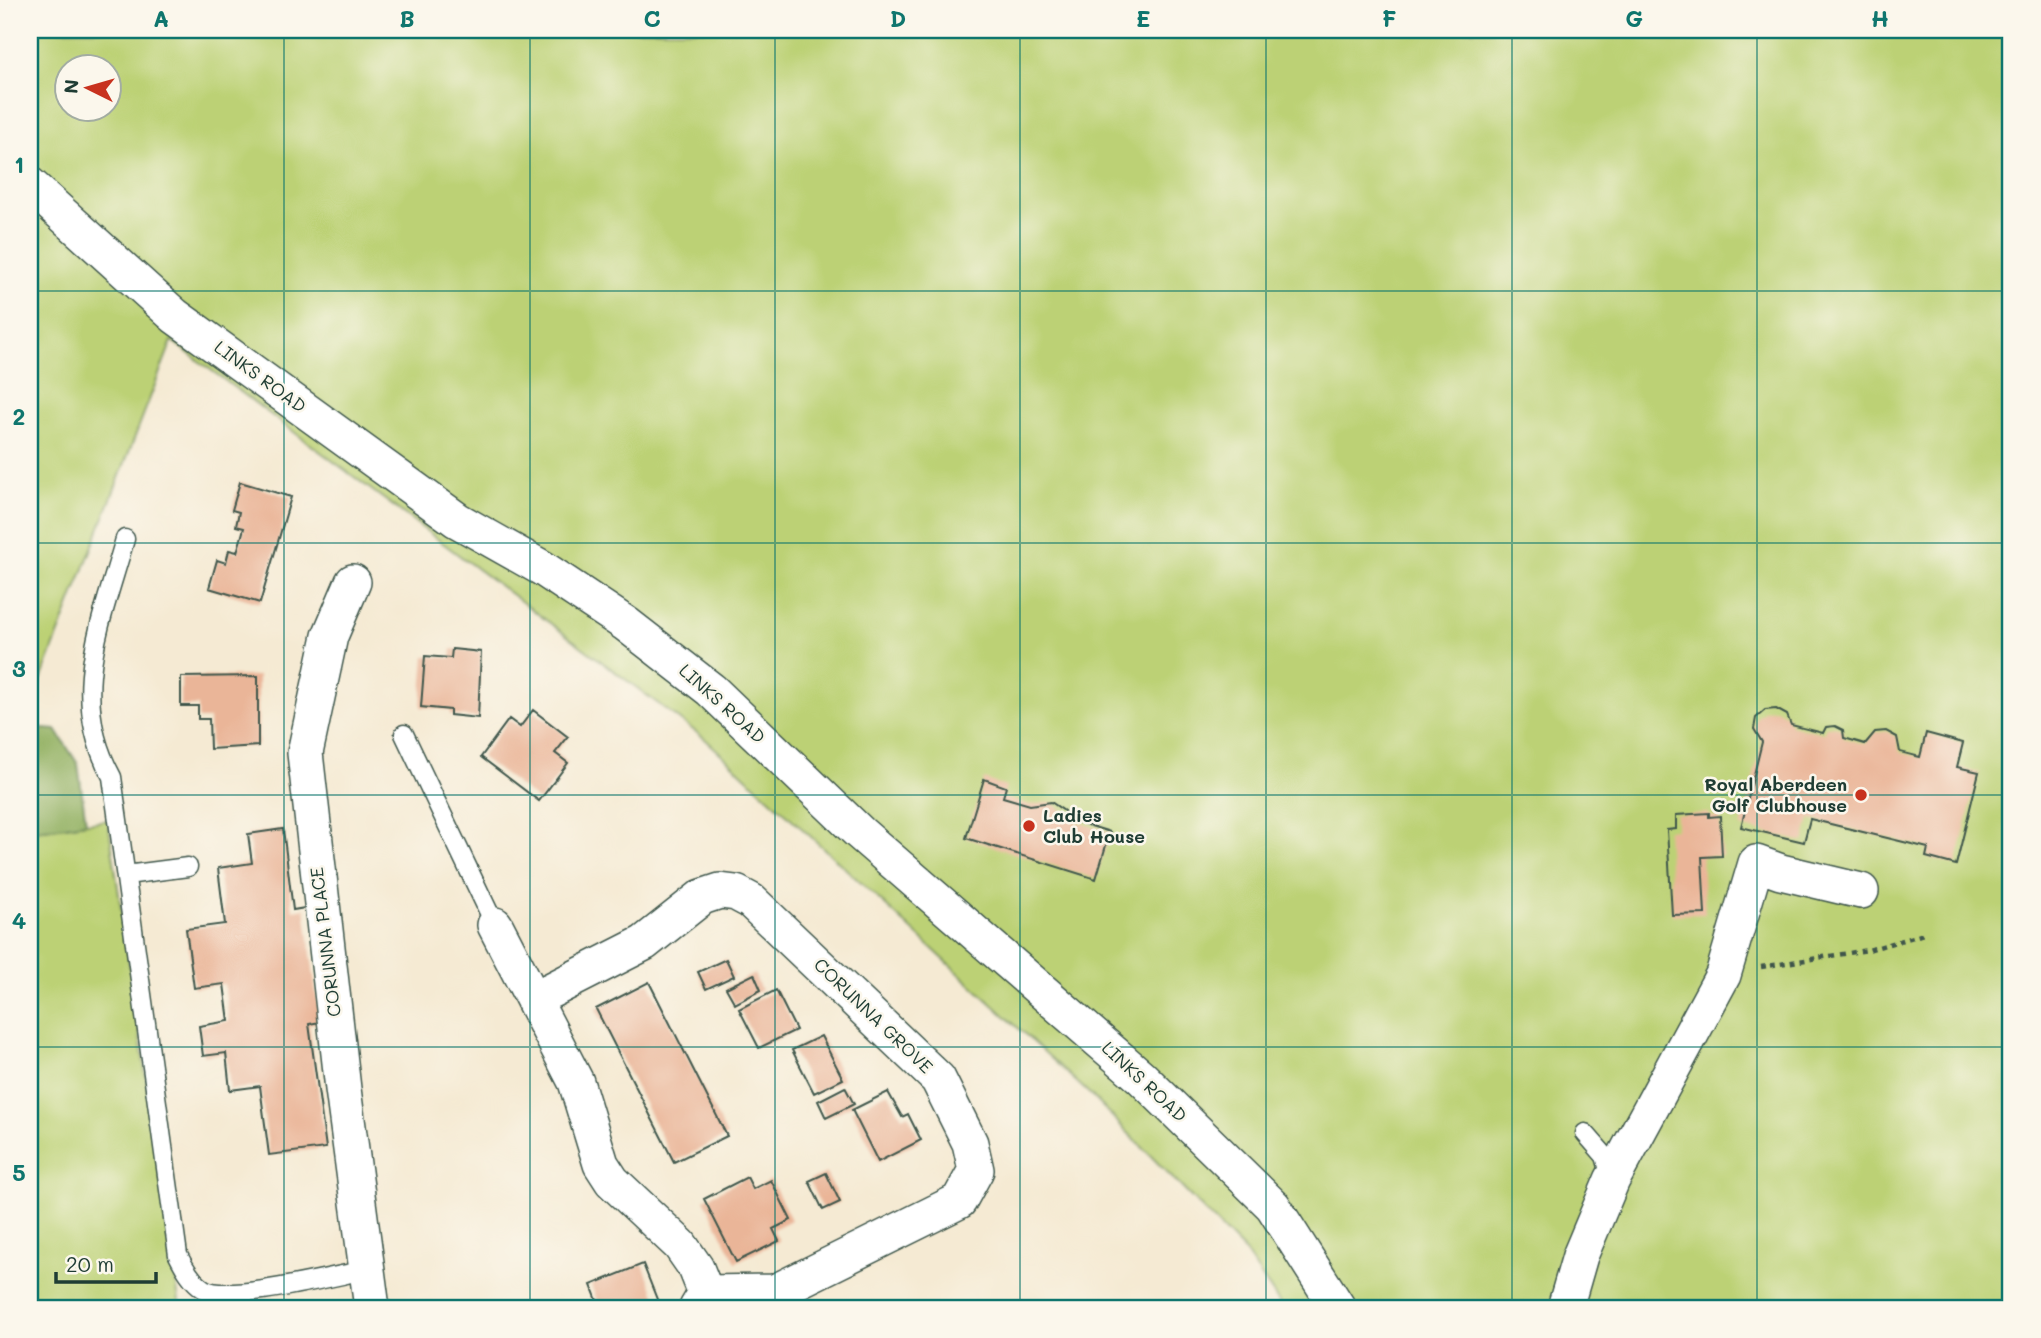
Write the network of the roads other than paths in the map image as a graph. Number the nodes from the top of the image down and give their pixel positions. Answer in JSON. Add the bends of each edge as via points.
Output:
{"nodes":[{"id":1,"x":30,"y":185,"type":"edge"},
{"id":2,"x":125,"y":539,"type":"dead end"},
{"id":3,"x":353,"y":582,"type":"dead end"},
{"id":4,"x":404,"y":734,"type":"dead end"},
{"id":5,"x":188,"y":867,"type":"dead end"},
{"id":6,"x":126,"y":875,"type":"junction"},
{"id":7,"x":1861,"y":891,"type":"dead end"},
{"id":8,"x":495,"y":925,"type":"joint"},
{"id":9,"x":536,"y":998,"type":"junction"},
{"id":10,"x":1585,"y":1133,"type":"dead end"},
{"id":11,"x":1612,"y":1180,"type":"junction"},
{"id":12,"x":366,"y":1270,"type":"junction"},
{"id":13,"x":701,"y":1301,"type":"edge"},
{"id":14,"x":372,"y":1308,"type":"edge"},
{"id":15,"x":1338,"y":1308,"type":"edge"},
{"id":16,"x":1566,"y":1308,"type":"edge"}],
"edges":[{"from":1,"to":15,"type":"street","name":"LINKS ROAD","via":[[175,316],[457,520],[542,568],[626,624],[711,690],[860,833],[1141,1077],[1273,1206]]},
{"from":2,"to":6,"type":"lane","via":[[92,657],[89,690],[95,742],[113,777]]},
{"from":3,"to":12,"type":"street","name":"CORUNNA PLACE","via":[[330,636],[305,753]]},
{"from":4,"to":8,"type":"lane"},
{"from":5,"to":6,"type":"lane"},
{"from":6,"to":12,"type":"lane","via":[[178,1255],[185,1268],[205,1289],[230,1295]]},
{"from":7,"to":11,"type":"street","via":[[1756,863],[1723,975]]},
{"from":8,"to":9,"type":"street","name":"CORUNNA GROVE"},
{"from":9,"to":13,"type":"street","name":"CORUNNA GROVE","via":[[576,1082],[601,1164],[612,1181],[680,1244],[696,1268]]},
{"from":9,"to":13,"type":"street","name":"CORUNNA GROVE","via":[[643,943],[702,897],[720,891],[736,893],[751,901],[938,1079],[970,1143],[976,1170],[959,1201],[775,1292]]},
{"from":10,"to":11,"type":"lane","via":[[1605,1156]]},
{"from":11,"to":16,"type":"street","via":[[1580,1256]]},
{"from":12,"to":14,"type":"street","name":"CORUNNA PLACE"}]}
